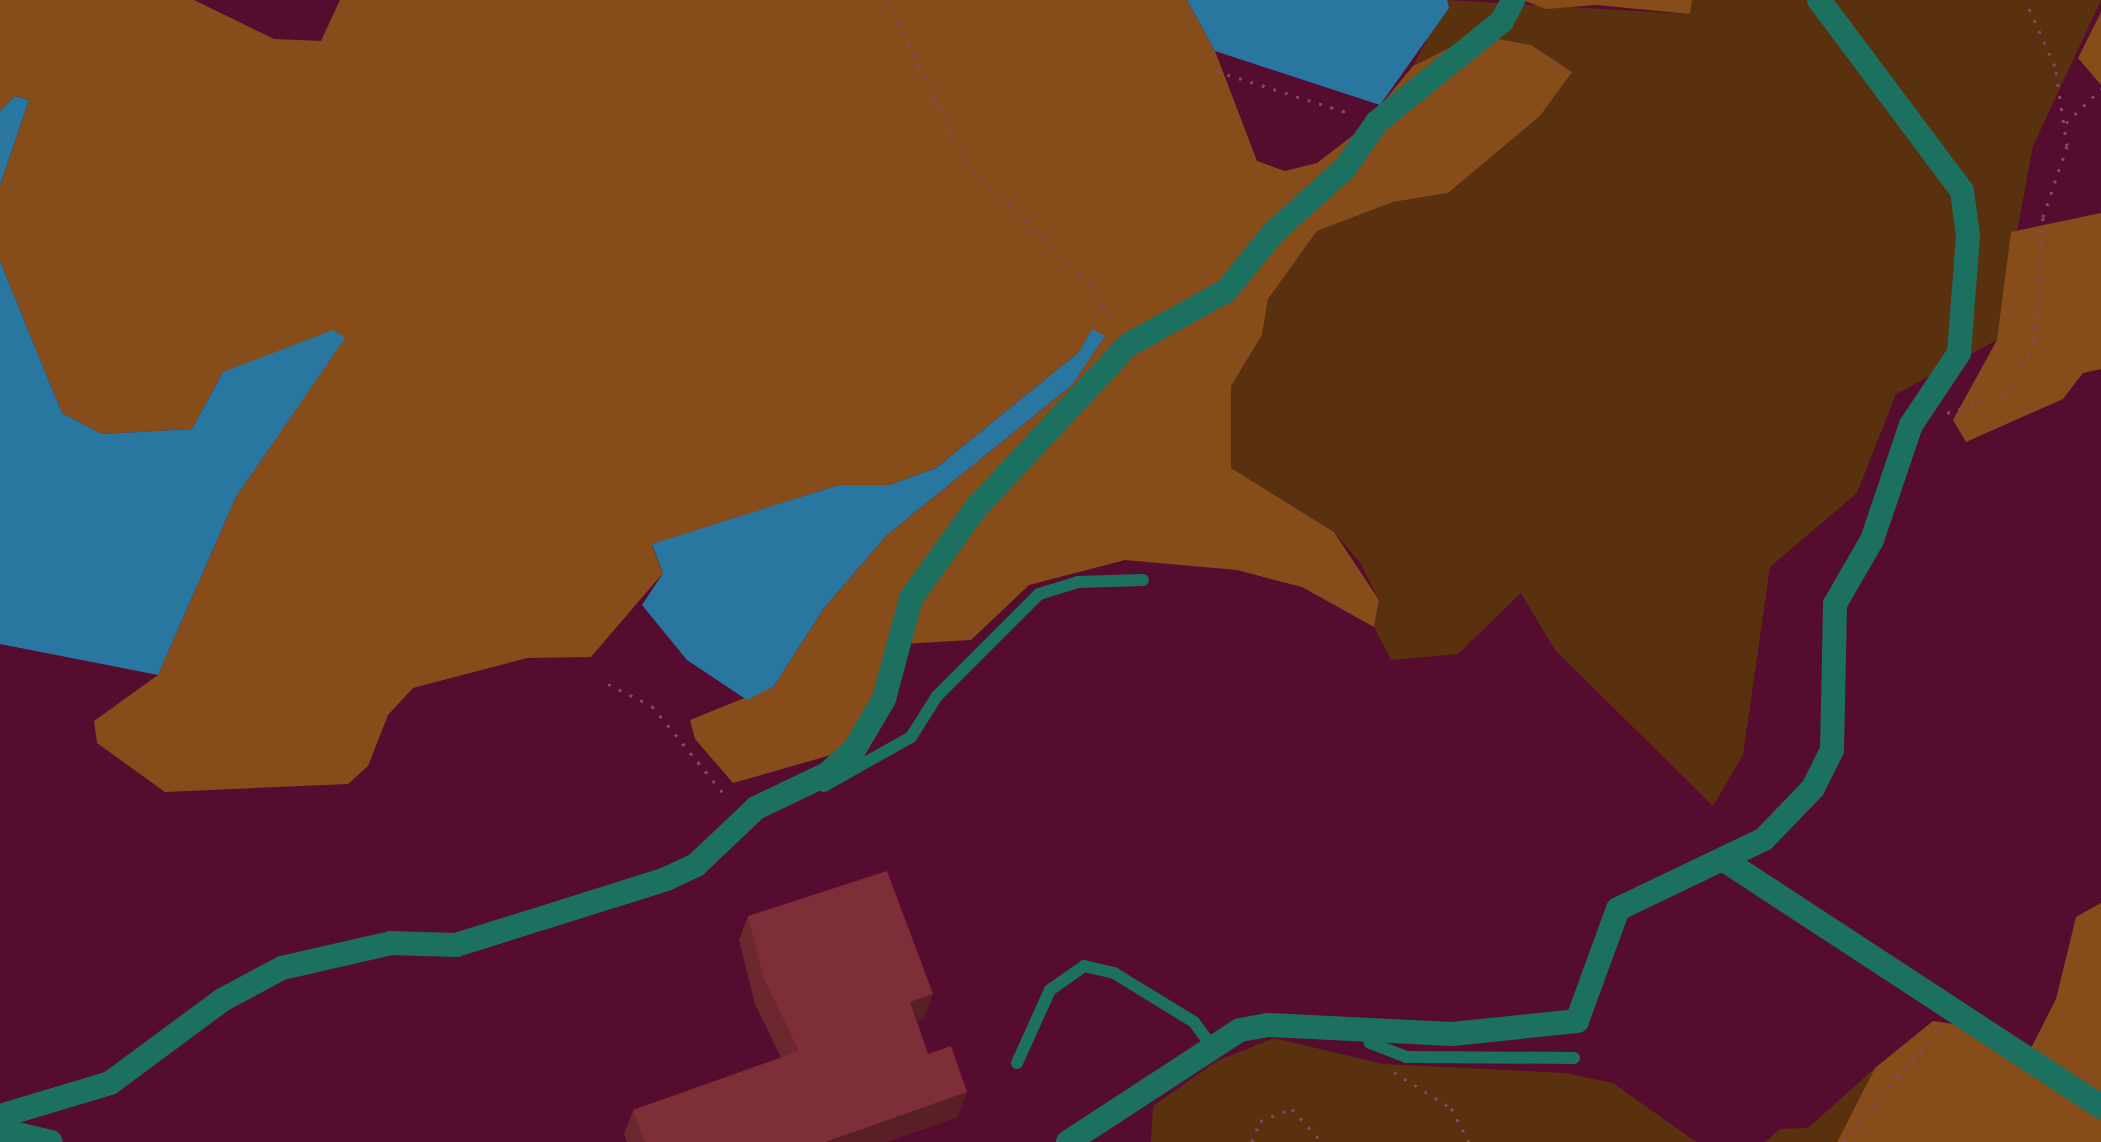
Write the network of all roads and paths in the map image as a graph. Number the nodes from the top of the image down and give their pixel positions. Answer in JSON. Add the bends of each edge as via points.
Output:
{"nodes":[{"id":1,"x":887,"y":0,"type":"edge"},
{"id":2,"x":1513,"y":0,"type":"edge"},
{"id":3,"x":1819,"y":0,"type":"edge"},
{"id":4,"x":2026,"y":0,"type":"edge"},
{"id":5,"x":1216,"y":71,"type":"dead end"},
{"id":6,"x":2101,"y":89,"type":"edge"},
{"id":7,"x":1377,"y":122,"type":"junction"},
{"id":8,"x":2065,"y":124,"type":"junction"},
{"id":9,"x":1128,"y":346,"type":"junction"},
{"id":10,"x":1921,"y":413,"type":"junction"},
{"id":11,"x":1143,"y":580,"type":"dead end"},
{"id":12,"x":608,"y":684,"type":"dead end"},
{"id":13,"x":812,"y":780,"type":"junction"},
{"id":14,"x":745,"y":818,"type":"junction"},
{"id":15,"x":1724,"y":860,"type":"junction"},
{"id":16,"x":1949,"y":1014,"type":"junction"},
{"id":17,"x":1368,"y":1031,"type":"junction"},
{"id":18,"x":1213,"y":1048,"type":"junction"},
{"id":19,"x":1574,"y":1058,"type":"dead end"},
{"id":20,"x":1017,"y":1064,"type":"dead end"},
{"id":21,"x":1385,"y":1066,"type":"dead end"},
{"id":22,"x":2101,"y":1107,"type":"edge"},
{"id":23,"x":0,"y":1116,"type":"edge"},
{"id":24,"x":0,"y":1130,"type":"edge"},
{"id":25,"x":51,"y":1142,"type":"edge"},
{"id":26,"x":1068,"y":1142,"type":"edge"},
{"id":27,"x":1252,"y":1142,"type":"edge"},
{"id":28,"x":1322,"y":1142,"type":"edge"},
{"id":29,"x":1468,"y":1142,"type":"edge"},
{"id":30,"x":1841,"y":1142,"type":"edge"}],
"edges":[{"from":1,"to":9,"type":"path","via":[[964,163],[1081,274]]},
{"from":2,"to":7,"type":"street","via":[[1502,21]]},
{"from":3,"to":10,"type":"street","via":[[1966,200],[1959,353]]},
{"from":4,"to":8,"type":"path","via":[[2055,66]]},
{"from":5,"to":7,"type":"path"},
{"from":6,"to":8,"type":"path"},
{"from":7,"to":9,"type":"street","via":[[1346,168],[1274,232],[1226,291]]},
{"from":8,"to":10,"type":"path","via":[[2062,170],[2043,217],[2030,357],[1988,407]]},
{"from":9,"to":13,"type":"street","via":[[955,534],[911,598],[884,699],[854,750]]},
{"from":10,"to":15,"type":"street","via":[[1872,540],[1834,604],[1832,750],[1813,788],[1764,839]]},
{"from":11,"to":13,"type":"lane","via":[[1039,594],[964,667],[911,736],[846,780],[823,787]]},
{"from":12,"to":14,"type":"path","via":[[652,706]]},
{"from":13,"to":14,"type":"street"},
{"from":14,"to":23,"type":"street","via":[[696,865],[583,907],[456,945],[391,943],[282,968],[222,1000],[110,1083]]},
{"from":15,"to":16,"type":"street"},
{"from":15,"to":17,"type":"street","via":[[1618,909],[1577,1021],[1489,1033]]},
{"from":16,"to":22,"type":"street"},
{"from":16,"to":30,"type":"path"},
{"from":17,"to":18,"type":"street","via":[[1268,1024]]},
{"from":17,"to":19,"type":"lane","via":[[1370,1043],[1406,1057]]},
{"from":18,"to":20,"type":"lane","via":[[1194,1022],[1114,974],[1084,966],[1050,990]]},
{"from":18,"to":26,"type":"street"},
{"from":21,"to":29,"type":"path","via":[[1451,1108]]},
{"from":24,"to":25,"type":"street"},
{"from":27,"to":28,"type":"path","via":[[1260,1121],[1292,1109]]}]}
